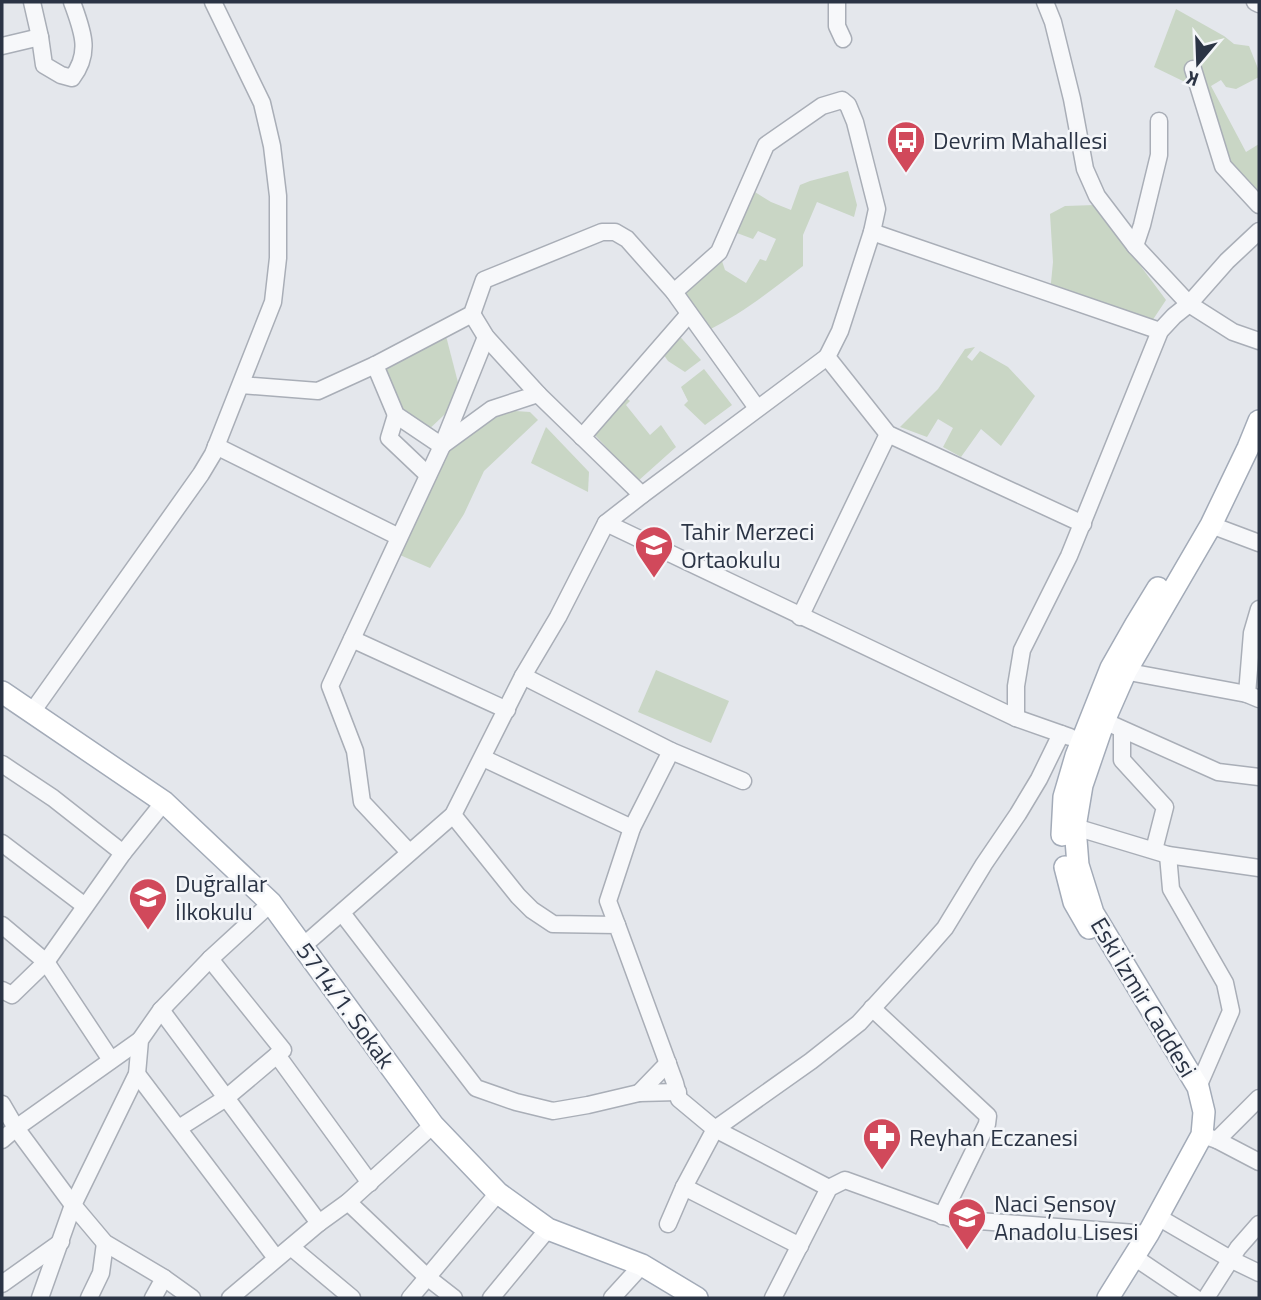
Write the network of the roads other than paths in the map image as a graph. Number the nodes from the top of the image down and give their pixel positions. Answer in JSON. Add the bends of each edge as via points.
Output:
{"nodes":[{"id":1,"x":32,"y":2,"type":"edge"},
{"id":2,"x":72,"y":2,"type":"edge"},
{"id":3,"x":213,"y":2,"type":"edge"},
{"id":4,"x":836,"y":2,"type":"edge"},
{"id":5,"x":1045,"y":2,"type":"edge"},
{"id":6,"x":40,"y":37,"type":"junction"},
{"id":7,"x":843,"y":39,"type":"dead end"},
{"id":8,"x":2,"y":46,"type":"edge"},
{"id":9,"x":1193,"y":69,"type":"dead end"},
{"id":10,"x":1159,"y":121,"type":"dead end"},
{"id":11,"x":1259,"y":205,"type":"edge"},
{"id":12,"x":1259,"y":231,"type":"edge"},
{"id":13,"x":872,"y":232,"type":"junction"},
{"id":14,"x":1135,"y":246,"type":"junction"},
{"id":15,"x":674,"y":292,"type":"junction"},
{"id":16,"x":1189,"y":304,"type":"junction"},
{"id":17,"x":472,"y":314,"type":"junction"},
{"id":18,"x":689,"y":314,"type":"junction"},
{"id":19,"x":1160,"y":331,"type":"junction"},
{"id":20,"x":486,"y":337,"type":"junction"},
{"id":21,"x":1259,"y":341,"type":"edge"},
{"id":22,"x":827,"y":357,"type":"junction"},
{"id":23,"x":375,"y":365,"type":"junction"},
{"id":24,"x":241,"y":385,"type":"junction"},
{"id":25,"x":538,"y":394,"type":"junction"},
{"id":26,"x":757,"y":408,"type":"junction"},
{"id":27,"x":396,"y":415,"type":"junction"},
{"id":28,"x":1259,"y":421,"type":"edge"},
{"id":29,"x":888,"y":434,"type":"junction"},
{"id":30,"x":582,"y":437,"type":"junction"},
{"id":31,"x":216,"y":446,"type":"junction"},
{"id":32,"x":442,"y":446,"type":"junction"},
{"id":33,"x":428,"y":475,"type":"junction"},
{"id":34,"x":642,"y":495,"type":"junction"},
{"id":35,"x":606,"y":523,"type":"junction"},
{"id":36,"x":1083,"y":524,"type":"junction"},
{"id":37,"x":1211,"y":525,"type":"junction"},
{"id":38,"x":399,"y":537,"type":"junction"},
{"id":39,"x":1259,"y":543,"type":"edge"},
{"id":40,"x":1259,"y":609,"type":"edge"},
{"id":41,"x":800,"y":617,"type":"junction"},
{"id":42,"x":352,"y":639,"type":"junction"},
{"id":43,"x":1118,"y":670,"type":"junction"},
{"id":44,"x":523,"y":676,"type":"junction"},
{"id":45,"x":2,"y":692,"type":"edge"},
{"id":46,"x":1253,"y":696,"type":"edge"},
{"id":47,"x":507,"y":710,"type":"junction"},
{"id":48,"x":32,"y":712,"type":"junction"},
{"id":49,"x":1016,"y":719,"type":"junction"},
{"id":50,"x":1113,"y":725,"type":"junction"},
{"id":51,"x":1061,"y":734,"type":"junction"},
{"id":52,"x":1088,"y":745,"type":"junction"},
{"id":53,"x":671,"y":751,"type":"junction"},
{"id":54,"x":483,"y":758,"type":"junction"},
{"id":55,"x":2,"y":764,"type":"edge"},
{"id":56,"x":1259,"y":777,"type":"edge"},
{"id":57,"x":743,"y":781,"type":"dead end"},
{"id":58,"x":164,"y":803,"type":"junction"},
{"id":59,"x":453,"y":815,"type":"junction"},
{"id":60,"x":1075,"y":827,"type":"junction"},
{"id":61,"x":632,"y":828,"type":"junction"},
{"id":62,"x":2,"y":843,"type":"edge"},
{"id":63,"x":409,"y":852,"type":"junction"},
{"id":64,"x":123,"y":853,"type":"junction"},
{"id":65,"x":1161,"y":853,"type":"junction"},
{"id":66,"x":1257,"y":866,"type":"edge"},
{"id":67,"x":271,"y":903,"type":"junction"},
{"id":68,"x":85,"y":906,"type":"junction"},
{"id":69,"x":342,"y":913,"type":"junction"},
{"id":70,"x":2,"y":925,"type":"edge"},
{"id":71,"x":617,"y":925,"type":"junction"},
{"id":72,"x":303,"y":946,"type":"junction"},
{"id":73,"x":210,"y":959,"type":"junction"},
{"id":74,"x":46,"y":962,"type":"junction"},
{"id":75,"x":2,"y":990,"type":"edge"},
{"id":76,"x":873,"y":1008,"type":"junction"},
{"id":77,"x":161,"y":1010,"type":"junction"},
{"id":78,"x":140,"y":1040,"type":"junction"},
{"id":79,"x":277,"y":1055,"type":"junction"},
{"id":80,"x":111,"y":1060,"type":"junction"},
{"id":81,"x":668,"y":1063,"type":"junction"},
{"id":82,"x":137,"y":1074,"type":"junction"},
{"id":83,"x":1198,"y":1087,"type":"junction"},
{"id":84,"x":678,"y":1092,"type":"junction"},
{"id":85,"x":639,"y":1093,"type":"junction"},
{"id":86,"x":226,"y":1098,"type":"junction"},
{"id":87,"x":1259,"y":1098,"type":"edge"},
{"id":88,"x":2,"y":1104,"type":"edge"},
{"id":89,"x":433,"y":1125,"type":"junction"},
{"id":90,"x":9,"y":1126,"type":"edge"},
{"id":91,"x":179,"y":1128,"type":"junction"},
{"id":92,"x":715,"y":1129,"type":"junction"},
{"id":93,"x":1209,"y":1138,"type":"junction"},
{"id":94,"x":2,"y":1140,"type":"edge"},
{"id":95,"x":1259,"y":1162,"type":"edge"},
{"id":96,"x":370,"y":1183,"type":"junction"},
{"id":97,"x":684,"y":1188,"type":"junction"},
{"id":98,"x":829,"y":1188,"type":"junction"},
{"id":99,"x":498,"y":1193,"type":"junction"},
{"id":100,"x":348,"y":1202,"type":"junction"},
{"id":101,"x":73,"y":1205,"type":"junction"},
{"id":102,"x":942,"y":1216,"type":"junction"},
{"id":103,"x":319,"y":1223,"type":"junction"},
{"id":104,"x":668,"y":1224,"type":"dead end"},
{"id":105,"x":1259,"y":1224,"type":"edge"},
{"id":106,"x":1153,"y":1225,"type":"junction"},
{"id":107,"x":548,"y":1229,"type":"junction"},
{"id":108,"x":61,"y":1242,"type":"junction"},
{"id":109,"x":105,"y":1243,"type":"junction"},
{"id":110,"x":800,"y":1246,"type":"junction"},
{"id":111,"x":291,"y":1247,"type":"junction"},
{"id":112,"x":1134,"y":1257,"type":"junction"},
{"id":113,"x":276,"y":1258,"type":"junction"},
{"id":114,"x":1232,"y":1260,"type":"junction"},
{"id":115,"x":642,"y":1265,"type":"junction"},
{"id":116,"x":1259,"y":1273,"type":"edge"},
{"id":117,"x":427,"y":1277,"type":"junction"},
{"id":118,"x":163,"y":1278,"type":"junction"},
{"id":119,"x":2,"y":1284,"type":"edge"},
{"id":120,"x":242,"y":1295,"type":"edge"},
{"id":121,"x":40,"y":1298,"type":"edge"},
{"id":122,"x":89,"y":1298,"type":"edge"},
{"id":123,"x":153,"y":1298,"type":"edge"},
{"id":124,"x":192,"y":1298,"type":"edge"},
{"id":125,"x":352,"y":1298,"type":"edge"},
{"id":126,"x":410,"y":1298,"type":"edge"},
{"id":127,"x":454,"y":1298,"type":"edge"},
{"id":128,"x":491,"y":1298,"type":"edge"},
{"id":129,"x":612,"y":1298,"type":"edge"},
{"id":130,"x":697,"y":1298,"type":"edge"},
{"id":131,"x":773,"y":1298,"type":"edge"},
{"id":132,"x":1108,"y":1298,"type":"edge"},
{"id":133,"x":1195,"y":1298,"type":"edge"},
{"id":134,"x":1206,"y":1298,"type":"edge"}],
"edges":[{"from":1,"to":6,"type":"street"},
{"from":2,"to":6,"type":"street","via":[[85,47],[72,78],[44,65]]},
{"from":3,"to":24,"type":"street","via":[[262,103],[278,196],[274,302]]},
{"from":4,"to":7,"type":"street"},
{"from":5,"to":14,"type":"street","via":[[1072,99],[1085,169],[1097,196]]},
{"from":6,"to":8,"type":"street"},
{"from":9,"to":11,"type":"street","via":[[1223,166]]},
{"from":10,"to":14,"type":"street","via":[[1159,155]]},
{"from":12,"to":16,"type":"street"},
{"from":13,"to":15,"type":"street","via":[[877,209],[855,122],[842,100],[822,106],[766,145],[719,252]]},
{"from":13,"to":19,"type":"street"},
{"from":13,"to":22,"type":"street"},
{"from":14,"to":16,"type":"street"},
{"from":15,"to":17,"type":"street","via":[[627,239],[615,232],[602,232],[484,280]]},
{"from":15,"to":18,"type":"street"},
{"from":16,"to":19,"type":"street"},
{"from":16,"to":21,"type":"street","via":[[1233,332]]},
{"from":17,"to":20,"type":"street"},
{"from":17,"to":23,"type":"street"},
{"from":18,"to":26,"type":"street"},
{"from":18,"to":30,"type":"street"},
{"from":19,"to":36,"type":"street"},
{"from":20,"to":25,"type":"street"},
{"from":20,"to":32,"type":"street"},
{"from":22,"to":26,"type":"street"},
{"from":22,"to":29,"type":"street"},
{"from":23,"to":24,"type":"street","via":[[318,391]]},
{"from":23,"to":27,"type":"street"},
{"from":24,"to":31,"type":"street"},
{"from":25,"to":30,"type":"street"},
{"from":25,"to":32,"type":"street","via":[[492,409]]},
{"from":26,"to":34,"type":"street"},
{"from":27,"to":32,"type":"street"},
{"from":27,"to":33,"type":"street","via":[[388,438]]},
{"from":28,"to":37,"type":"main road","name":"Eski İzmir Caddesi"},
{"from":29,"to":36,"type":"street"},
{"from":29,"to":41,"type":"street"},
{"from":30,"to":34,"type":"street"},
{"from":31,"to":38,"type":"street"},
{"from":31,"to":48,"type":"street","via":[[201,474]]},
{"from":32,"to":33,"type":"street"},
{"from":33,"to":38,"type":"street"},
{"from":34,"to":35,"type":"street"},
{"from":35,"to":41,"type":"street"},
{"from":35,"to":44,"type":"street"},
{"from":36,"to":49,"type":"street","via":[[1022,650]]},
{"from":37,"to":39,"type":"street"},
{"from":37,"to":43,"type":"main road","name":"Eski İzmir Caddesi"},
{"from":38,"to":42,"type":"street"},
{"from":40,"to":46,"type":"street","via":[[1252,633]]},
{"from":41,"to":49,"type":"street"},
{"from":42,"to":47,"type":"street"},
{"from":42,"to":63,"type":"street","via":[[330,686],[355,751],[362,802]]},
{"from":43,"to":46,"type":"street"},
{"from":43,"to":50,"type":"main road","name":"Eski İzmir Caddesi"},
{"from":43,"to":52,"type":"main road"},
{"from":44,"to":47,"type":"street"},
{"from":44,"to":53,"type":"street"},
{"from":45,"to":48,"type":"main road","name":"5714/1. Sokak"},
{"from":47,"to":54,"type":"street"},
{"from":48,"to":58,"type":"main road","name":"5714/1. Sokak"},
{"from":49,"to":51,"type":"street"},
{"from":50,"to":52,"type":"main road","name":"Eski İzmir Caddesi"},
{"from":50,"to":56,"type":"street","via":[[1218,772]]},
{"from":50,"to":65,"type":"street","via":[[1122,760],[1165,807]]},
{"from":51,"to":52,"type":"street"},
{"from":51,"to":76,"type":"street","via":[[1039,779],[944,928]]},
{"from":52,"to":60,"type":"main road","name":"Eski İzmir Caddesi"},
{"from":52,"to":93,"type":"main road","via":[[1064,797],[1061,831],[1074,902],[1186,1089]]},
{"from":53,"to":57,"type":"street"},
{"from":53,"to":61,"type":"street"},
{"from":54,"to":59,"type":"street"},
{"from":54,"to":61,"type":"street"},
{"from":55,"to":64,"type":"street"},
{"from":58,"to":64,"type":"street"},
{"from":58,"to":67,"type":"main road","name":"5714/1. Sokak"},
{"from":59,"to":63,"type":"street"},
{"from":59,"to":71,"type":"street","via":[[532,910],[553,924]]},
{"from":60,"to":65,"type":"street"},
{"from":60,"to":83,"type":"main road","name":"Eski İzmir Caddesi","via":[[1078,865],[1093,913]]},
{"from":61,"to":71,"type":"street","via":[[608,901]]},
{"from":62,"to":68,"type":"street"},
{"from":63,"to":69,"type":"street"},
{"from":64,"to":68,"type":"street"},
{"from":65,"to":66,"type":"street"},
{"from":65,"to":83,"type":"street","via":[[1171,889],[1225,983],[1231,1011]]},
{"from":67,"to":72,"type":"main road","name":"5714/1. Sokak"},
{"from":67,"to":73,"type":"street"},
{"from":68,"to":74,"type":"street"},
{"from":69,"to":72,"type":"street"},
{"from":69,"to":85,"type":"street","via":[[476,1088],[553,1111]]},
{"from":70,"to":74,"type":"street"},
{"from":71,"to":81,"type":"street"},
{"from":72,"to":89,"type":"main road","name":"5714/1. Sokak"},
{"from":73,"to":77,"type":"street"},
{"from":73,"to":79,"type":"street","via":[[283,1051]]},
{"from":74,"to":75,"type":"street","via":[[12,995]]},
{"from":74,"to":80,"type":"street"},
{"from":76,"to":92,"type":"street","via":[[811,1061]]},
{"from":76,"to":102,"type":"street","via":[[988,1116]]},
{"from":77,"to":78,"type":"street"},
{"from":77,"to":86,"type":"street"},
{"from":78,"to":80,"type":"street"},
{"from":78,"to":82,"type":"street"},
{"from":79,"to":86,"type":"street"},
{"from":79,"to":96,"type":"street"},
{"from":80,"to":90,"type":"street"},
{"from":81,"to":84,"type":"street"},
{"from":81,"to":85,"type":"street"},
{"from":82,"to":91,"type":"street"},
{"from":82,"to":101,"type":"street"},
{"from":83,"to":93,"type":"main road","name":"Eski İzmir Caddesi"},
{"from":84,"to":85,"type":"street"},
{"from":84,"to":92,"type":"street","via":[[679,1100]]},
{"from":86,"to":91,"type":"street"},
{"from":86,"to":103,"type":"street"},
{"from":87,"to":93,"type":"street"},
{"from":88,"to":90,"type":"street"},
{"from":89,"to":96,"type":"street"},
{"from":89,"to":99,"type":"main road","name":"5714/1. Sokak"},
{"from":90,"to":94,"type":"street"},
{"from":90,"to":101,"type":"street"},
{"from":91,"to":113,"type":"street"},
{"from":92,"to":97,"type":"street"},
{"from":92,"to":98,"type":"street"},
{"from":93,"to":95,"type":"street"},
{"from":93,"to":106,"type":"main road","name":"Eski İzmir Caddesi"},
{"from":96,"to":100,"type":"street"},
{"from":97,"to":104,"type":"street"},
{"from":97,"to":110,"type":"street"},
{"from":98,"to":102,"type":"street","via":[[845,1180]]},
{"from":98,"to":110,"type":"street"},
{"from":99,"to":107,"type":"main road","name":"5714/1. Sokak"},
{"from":99,"to":117,"type":"street"},
{"from":100,"to":103,"type":"street"},
{"from":100,"to":117,"type":"street"},
{"from":101,"to":108,"type":"street"},
{"from":101,"to":109,"type":"street"},
{"from":102,"to":106,"type":"street"},
{"from":103,"to":111,"type":"street"},
{"from":105,"to":114,"type":"street"},
{"from":106,"to":112,"type":"main road","name":"Eski İzmir Caddesi"},
{"from":106,"to":114,"type":"street"},
{"from":107,"to":115,"type":"main road","name":"5714/1. Sokak"},
{"from":107,"to":128,"type":"street"},
{"from":108,"to":119,"type":"street"},
{"from":108,"to":121,"type":"street"},
{"from":109,"to":118,"type":"street"},
{"from":109,"to":122,"type":"street","via":[[101,1273]]},
{"from":110,"to":131,"type":"street"},
{"from":111,"to":113,"type":"street"},
{"from":111,"to":125,"type":"street"},
{"from":112,"to":132,"type":"main road","name":"Eski İzmir Caddesi"},
{"from":112,"to":133,"type":"street"},
{"from":113,"to":120,"type":"street"},
{"from":114,"to":116,"type":"street"},
{"from":114,"to":134,"type":"street"},
{"from":115,"to":129,"type":"street"},
{"from":115,"to":130,"type":"main road","name":"5714/1. Sokak"},
{"from":117,"to":126,"type":"street"},
{"from":117,"to":127,"type":"street"},
{"from":118,"to":123,"type":"street"},
{"from":118,"to":124,"type":"street"}]}
